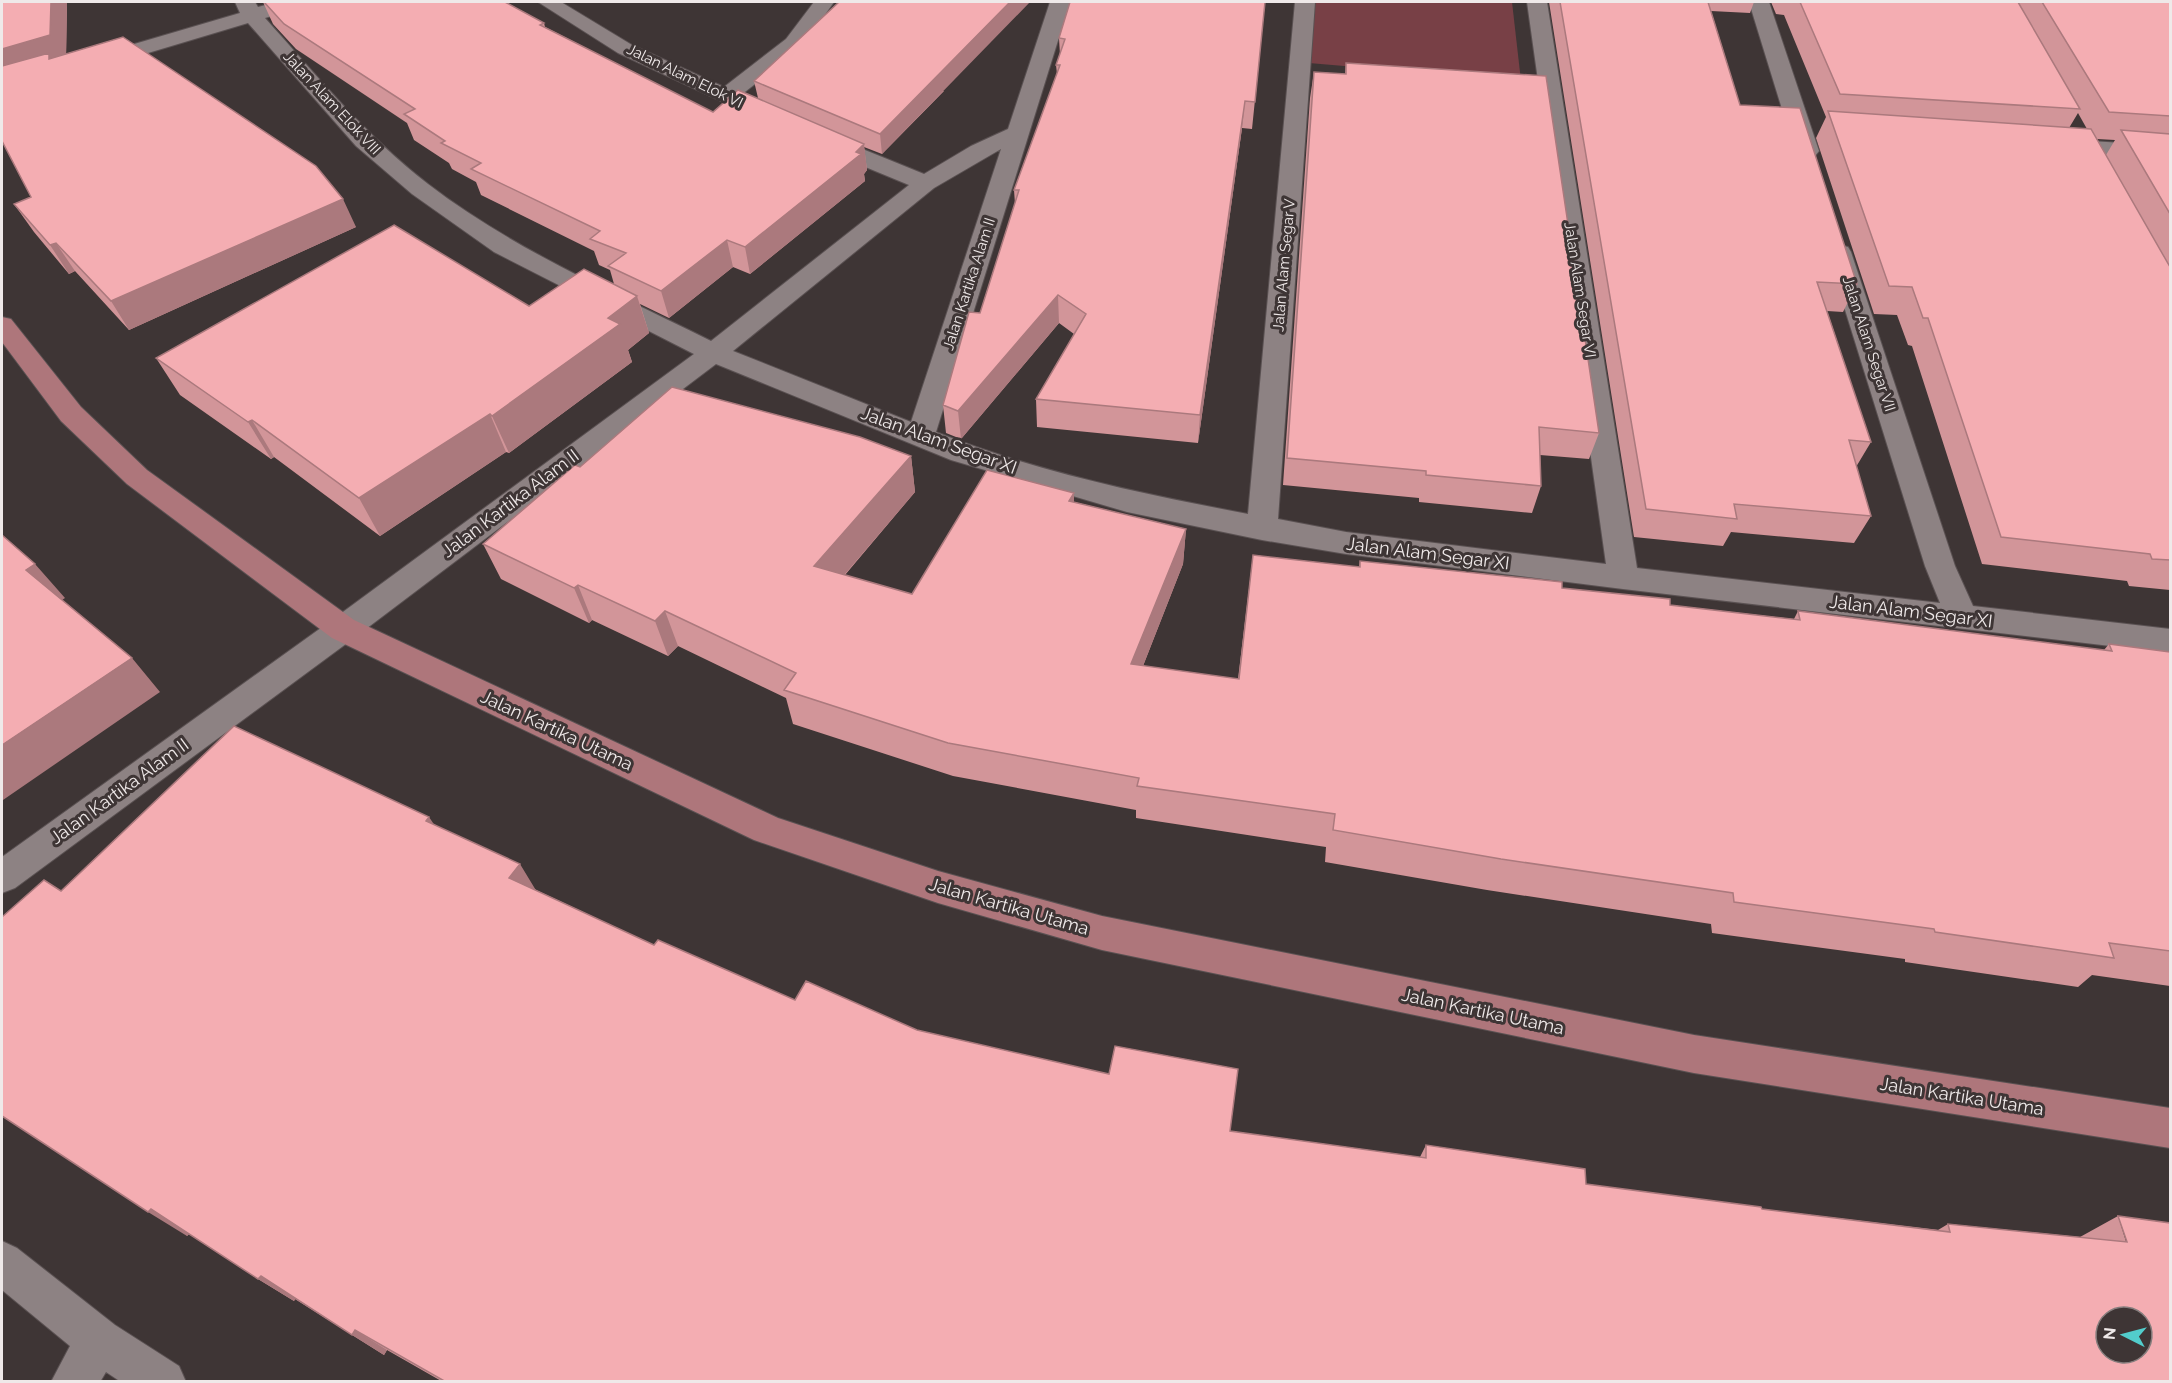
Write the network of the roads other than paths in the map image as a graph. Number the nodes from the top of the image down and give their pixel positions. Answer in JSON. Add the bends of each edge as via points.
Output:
{"nodes":[{"id":1,"x":297,"y":2,"type":"edge"},
{"id":2,"x":548,"y":2,"type":"edge"},
{"id":3,"x":824,"y":2,"type":"edge"},
{"id":4,"x":1060,"y":2,"type":"edge"},
{"id":5,"x":1305,"y":2,"type":"edge"},
{"id":6,"x":1537,"y":2,"type":"edge"},
{"id":7,"x":1759,"y":2,"type":"edge"},
{"id":8,"x":579,"y":8,"type":"edge"},
{"id":9,"x":249,"y":9,"type":"edge"},
{"id":10,"x":82,"y":67,"type":"edge"},
{"id":11,"x":726,"y":96,"type":"junction"},
{"id":12,"x":2073,"y":127,"type":"edge"},
{"id":13,"x":1019,"y":132,"type":"junction"},
{"id":14,"x":2037,"y":144,"type":"edge"},
{"id":15,"x":2084,"y":147,"type":"junction"},
{"id":16,"x":2170,"y":153,"type":"edge"},
{"id":17,"x":2096,"y":168,"type":"edge"},
{"id":18,"x":1814,"y":173,"type":"edge"},
{"id":19,"x":926,"y":183,"type":"junction"},
{"id":20,"x":1832,"y":229,"type":"edge"},
{"id":21,"x":2,"y":325,"type":"edge"},
{"id":22,"x":712,"y":352,"type":"junction"},
{"id":23,"x":921,"y":436,"type":"junction"},
{"id":24,"x":1262,"y":528,"type":"junction"},
{"id":25,"x":1623,"y":578,"type":"junction"},
{"id":26,"x":1962,"y":616,"type":"junction"},
{"id":27,"x":343,"y":628,"type":"junction"},
{"id":28,"x":2170,"y":641,"type":"edge"},
{"id":29,"x":2,"y":877,"type":"edge"},
{"id":30,"x":2170,"y":1128,"type":"edge"},
{"id":31,"x":2,"y":1263,"type":"edge"},
{"id":32,"x":99,"y":1341,"type":"junction"},
{"id":33,"x":75,"y":1382,"type":"edge"},
{"id":34,"x":163,"y":1382,"type":"edge"}],
"edges":[{"from":1,"to":9,"type":"street"},
{"from":2,"to":8,"type":"street","name":"Jalan Alam Elok VI"},
{"from":3,"to":11,"type":"street","via":[[806,32],[782,57]]},
{"from":4,"to":13,"type":"street","name":"Jalan Kartika Alam II"},
{"from":5,"to":24,"type":"street","name":"Jalan Alam Segar V","via":[[1310,78]]},
{"from":6,"to":25,"type":"street","name":"Jalan Alam Segar VI","via":[[1539,93]]},
{"from":7,"to":18,"type":"street","via":[[1811,128]]},
{"from":8,"to":11,"type":"street","name":"Jalan Alam Elok VI","via":[[625,49]]},
{"from":9,"to":10,"type":"street"},
{"from":9,"to":22,"type":"street","name":"Jalan Alam Elok VIII","via":[[364,141],[458,218],[503,247]]},
{"from":11,"to":19,"type":"street","name":"Jalan Alam Elok VI"},
{"from":12,"to":15,"type":"street"},
{"from":13,"to":19,"type":"street","name":"Jalan Kartika Alam II"},
{"from":13,"to":23,"type":"street","name":"Jalan Kartika Alam II"},
{"from":14,"to":15,"type":"street"},
{"from":15,"to":16,"type":"street"},
{"from":15,"to":17,"type":"street"},
{"from":19,"to":22,"type":"street","name":"Jalan Kartika Alam II"},
{"from":20,"to":26,"type":"street","name":"Jalan Alam Segar VII","via":[[1941,566]]},
{"from":21,"to":27,"type":"main road","name":"Jalan Kartika Utama","via":[[71,414],[137,477]]},
{"from":22,"to":23,"type":"street","name":"Jalan Alam Segar XI"},
{"from":22,"to":27,"type":"street","name":"Jalan Kartika Alam II"},
{"from":23,"to":24,"type":"street","name":"Jalan Alam Segar XI","via":[[961,453],[1127,502]]},
{"from":24,"to":25,"type":"street","name":"Jalan Alam Segar XI","via":[[1346,543]]},
{"from":25,"to":26,"type":"street","name":"Jalan Alam Segar XI"},
{"from":26,"to":28,"type":"street","name":"Jalan Alam Segar XI"},
{"from":27,"to":29,"type":"street","name":"Jalan Kartika Alam II"},
{"from":27,"to":30,"type":"main road","name":"Jalan Kartika Utama","via":[[767,829],[938,887],[1102,933],[1694,1054]]},
{"from":31,"to":32,"type":"street"},
{"from":32,"to":33,"type":"street"},
{"from":32,"to":34,"type":"street"}]}
